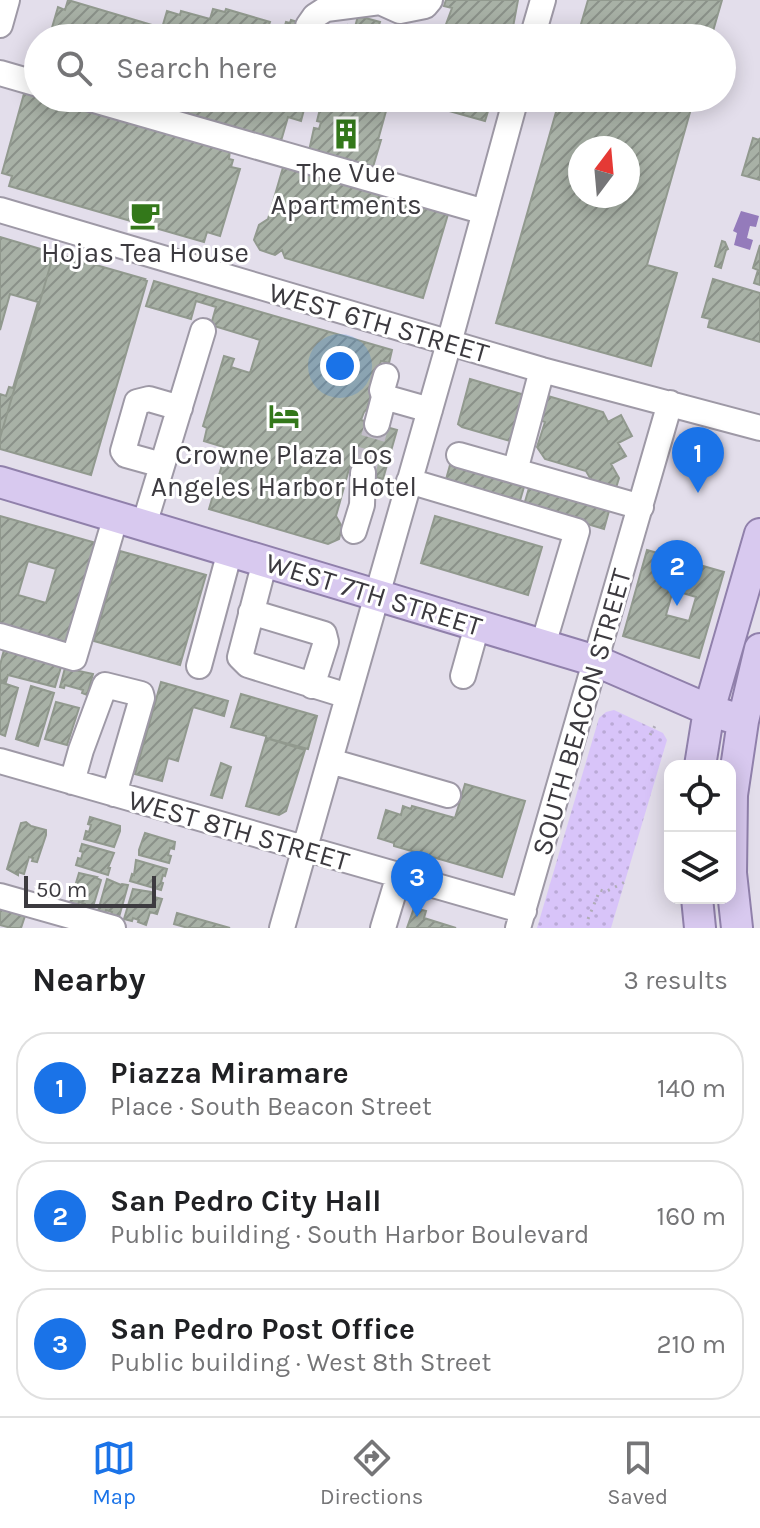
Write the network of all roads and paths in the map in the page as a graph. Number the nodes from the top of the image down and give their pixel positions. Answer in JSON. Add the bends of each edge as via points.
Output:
{"nodes":[{"id":1,"x":7,"y":0,"type":"edge"},
{"id":2,"x":430,"y":0,"type":"edge"},
{"id":3,"x":543,"y":0,"type":"edge"},
{"id":4,"x":380,"y":1,"type":"edge"},
{"id":5,"x":309,"y":24,"type":"edge"},
{"id":6,"x":536,"y":24,"type":"edge"},
{"id":7,"x":0,"y":25,"type":"edge"},
{"id":8,"x":0,"y":73,"type":"edge"},
{"id":9,"x":24,"y":80,"type":"edge"},
{"id":10,"x":136,"y":112,"type":"edge"},
{"id":11,"x":512,"y":112,"type":"edge"},
{"id":12,"x":0,"y":210,"type":"edge"},
{"id":13,"x":485,"y":212,"type":"junction"},
{"id":14,"x":203,"y":331,"type":"dead end"},
{"id":15,"x":449,"y":343,"type":"junction"},
{"id":16,"x":542,"y":370,"type":"junction"},
{"id":17,"x":670,"y":403,"type":"junction"},
{"id":18,"x":180,"y":408,"type":"junction"},
{"id":19,"x":430,"y":410,"type":"junction"},
{"id":20,"x":377,"y":424,"type":"tunnel mouth"},
{"id":21,"x":760,"y":428,"type":"edge"},
{"id":22,"x":459,"y":455,"type":"dead end"},
{"id":23,"x":162,"y":465,"type":"junction"},
{"id":24,"x":515,"y":471,"type":"junction"},
{"id":25,"x":363,"y":473,"type":"tunnel mouth"},
{"id":26,"x":409,"y":481,"type":"junction"},
{"id":27,"x":0,"y":482,"type":"edge"},
{"id":28,"x":362,"y":505,"type":"junction"},
{"id":29,"x":641,"y":507,"type":"junction"},
{"id":30,"x":400,"y":516,"type":"junction"},
{"id":31,"x":130,"y":520,"type":"junction"},
{"id":32,"x":354,"y":531,"type":"dead end"},
{"id":33,"x":760,"y":534,"type":"edge"},
{"id":34,"x":230,"y":551,"type":"junction"},
{"id":35,"x":265,"y":561,"type":"junction"},
{"id":36,"x":377,"y":596,"type":"junction"},
{"id":37,"x":251,"y":612,"type":"junction"},
{"id":38,"x":477,"y":626,"type":"junction"},
{"id":39,"x":0,"y":636,"type":"edge"},
{"id":40,"x":543,"y":645,"type":"junction"},
{"id":41,"x":760,"y":649,"type":"edge"},
{"id":42,"x":596,"y":661,"type":"junction"},
{"id":43,"x":199,"y":666,"type":"dead end"},
{"id":44,"x":463,"y":676,"type":"dead end"},
{"id":45,"x":312,"y":686,"type":"junction"},
{"id":46,"x":348,"y":696,"type":"junction"},
{"id":47,"x":709,"y":710,"type":"junction"},
{"id":48,"x":743,"y":721,"type":"junction"},
{"id":49,"x":656,"y":724,"type":"dead end"},
{"id":50,"x":650,"y":735,"type":"dead end"},
{"id":51,"x":701,"y":760,"type":"edge"},
{"id":52,"x":0,"y":761,"type":"edge"},
{"id":53,"x":330,"y":761,"type":"junction"},
{"id":54,"x":72,"y":782,"type":"junction"},
{"id":55,"x":114,"y":794,"type":"junction"},
{"id":56,"x":448,"y":795,"type":"dead end"},
{"id":57,"x":305,"y":849,"type":"junction"},
{"id":58,"x":399,"y":875,"type":"junction"},
{"id":59,"x":629,"y":880,"type":"dead end"},
{"id":60,"x":0,"y":896,"type":"edge"},
{"id":61,"x":698,"y":904,"type":"edge"},
{"id":62,"x":521,"y":919,"type":"edge"},
{"id":63,"x":588,"y":919,"type":"dead end"},
{"id":64,"x":113,"y":928,"type":"edge"},
{"id":65,"x":282,"y":928,"type":"edge"},
{"id":66,"x":383,"y":928,"type":"edge"},
{"id":67,"x":700,"y":928,"type":"edge"},
{"id":68,"x":737,"y":928,"type":"edge"}],
"edges":[{"from":1,"to":7,"type":"street"},
{"from":2,"to":4,"type":"street","via":[[400,11]]},
{"from":3,"to":6,"type":"street"},
{"from":4,"to":5,"type":"street","via":[[326,9]]},
{"from":8,"to":9,"type":"street"},
{"from":10,"to":13,"type":"street"},
{"from":11,"to":13,"type":"street"},
{"from":12,"to":15,"type":"street","name":"WEST 6TH STREET"},
{"from":13,"to":15,"type":"street"},
{"from":14,"to":18,"type":"street"},
{"from":15,"to":16,"type":"street","name":"WEST 6TH STREET"},
{"from":15,"to":19,"type":"street"},
{"from":16,"to":17,"type":"street","name":"WEST 6TH STREET"},
{"from":16,"to":24,"type":"street"},
{"from":17,"to":21,"type":"street","name":"WEST 6TH STREET"},
{"from":17,"to":29,"type":"street","name":"SOUTH BEACON STREET"},
{"from":18,"to":23,"type":"street"},
{"from":18,"to":23,"type":"street","via":[[149,399],[137,402],[123,451]]},
{"from":19,"to":20,"type":"street","via":[[385,386]]},
{"from":19,"to":26,"type":"street"},
{"from":22,"to":24,"type":"street"},
{"from":23,"to":31,"type":"street"},
{"from":24,"to":29,"type":"street"},
{"from":25,"to":28,"type":"street"},
{"from":26,"to":30,"type":"street"},
{"from":26,"to":40,"type":"street","via":[[577,531]]},
{"from":27,"to":31,"type":"main road","name":"WEST 7TH STREET"},
{"from":28,"to":30,"type":"street"},
{"from":28,"to":32,"type":"street"},
{"from":29,"to":42,"type":"street","name":"SOUTH BEACON STREET"},
{"from":30,"to":36,"type":"street"},
{"from":31,"to":34,"type":"main road","name":"WEST 7TH STREET"},
{"from":31,"to":39,"type":"street","via":[[74,658]]},
{"from":33,"to":47,"type":"main road"},
{"from":34,"to":35,"type":"main road","name":"WEST 7TH STREET"},
{"from":34,"to":43,"type":"street"},
{"from":35,"to":36,"type":"main road","name":"WEST 7TH STREET"},
{"from":35,"to":37,"type":"street"},
{"from":36,"to":38,"type":"main road","name":"WEST 7TH STREET"},
{"from":36,"to":46,"type":"street"},
{"from":37,"to":45,"type":"street","via":[[240,657],[248,665]]},
{"from":37,"to":45,"type":"street","via":[[324,634]]},
{"from":38,"to":40,"type":"main road","name":"WEST 7TH STREET"},
{"from":38,"to":44,"type":"street"},
{"from":40,"to":42,"type":"main road","name":"WEST 7TH STREET"},
{"from":41,"to":48,"type":"main road"},
{"from":42,"to":47,"type":"main road","name":"WEST 7TH STREET"},
{"from":42,"to":62,"type":"street","name":"SOUTH BEACON STREET"},
{"from":45,"to":46,"type":"street"},
{"from":46,"to":53,"type":"street"},
{"from":47,"to":48,"type":"main road","name":"WEST 7TH STREET"},
{"from":47,"to":51,"type":"main road"},
{"from":48,"to":68,"type":"main road","via":[[732,795]]},
{"from":49,"to":50,"type":"path"},
{"from":52,"to":54,"type":"street","name":"WEST 8TH STREET"},
{"from":53,"to":56,"type":"street"},
{"from":53,"to":57,"type":"street"},
{"from":54,"to":55,"type":"street","name":"WEST 8TH STREET"},
{"from":54,"to":55,"type":"street","via":[[105,685],[141,694]]},
{"from":55,"to":57,"type":"street","name":"WEST 8TH STREET"},
{"from":57,"to":58,"type":"street","name":"WEST 8TH STREET"},
{"from":57,"to":65,"type":"street"},
{"from":58,"to":62,"type":"street","name":"WEST 8TH STREET"},
{"from":58,"to":66,"type":"street"},
{"from":59,"to":63,"type":"path","via":[[600,890]]},
{"from":60,"to":64,"type":"street"},
{"from":61,"to":67,"type":"main road"}]}
